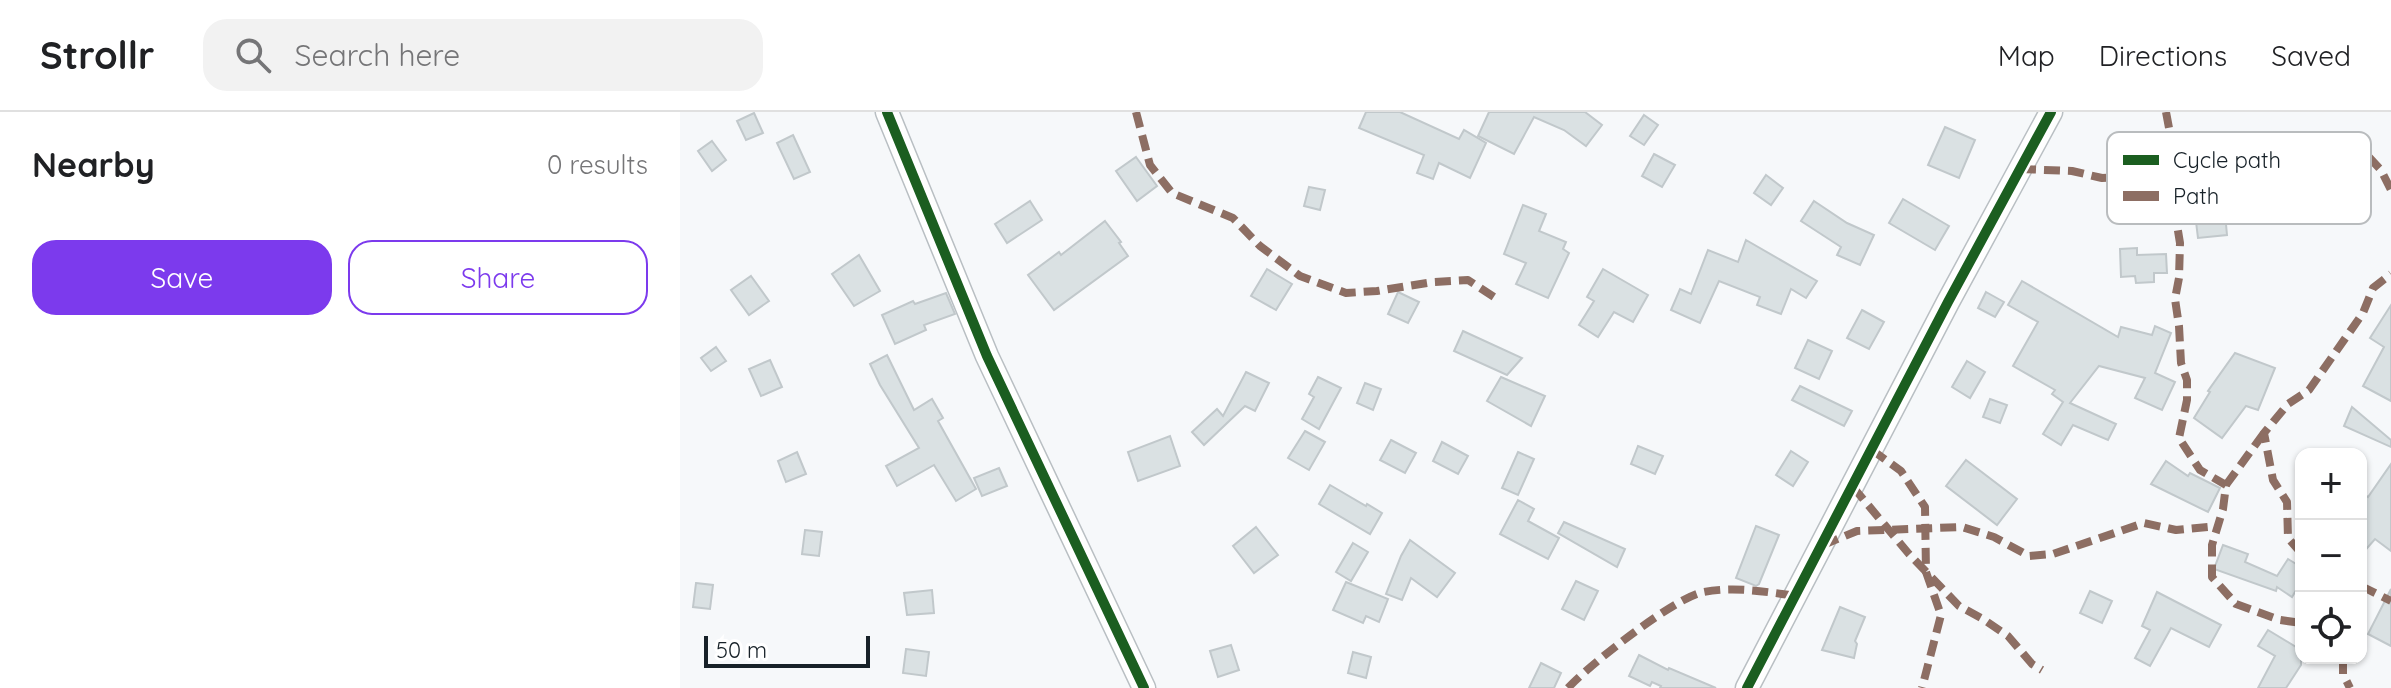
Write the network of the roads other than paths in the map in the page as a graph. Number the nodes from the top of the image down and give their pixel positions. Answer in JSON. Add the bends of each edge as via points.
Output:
{"nodes":[{"id":1,"x":887,"y":112,"type":"edge"},
{"id":2,"x":2051,"y":112,"type":"edge"},
{"id":3,"x":1144,"y":688,"type":"edge"},
{"id":4,"x":1747,"y":688,"type":"edge"}],
"edges":[{"from":1,"to":3,"type":"street","via":[[987,356]]},
{"from":2,"to":4,"type":"street"}]}
